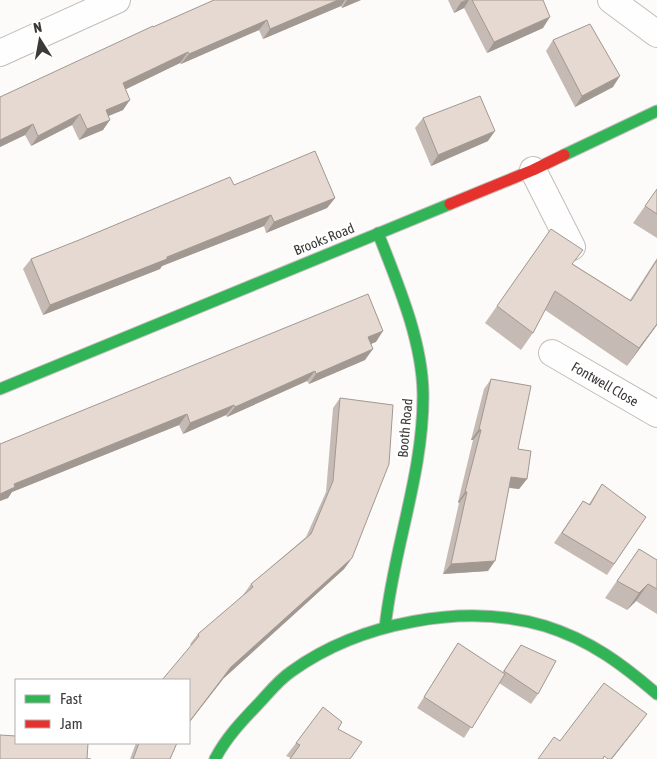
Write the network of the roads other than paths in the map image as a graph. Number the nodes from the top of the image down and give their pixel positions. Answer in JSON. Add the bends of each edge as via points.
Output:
{"nodes":[{"id":1,"x":118,"y":0,"type":"edge"},
{"id":2,"x":611,"y":0,"type":"edge"},
{"id":3,"x":657,"y":34,"type":"edge"},
{"id":4,"x":0,"y":53,"type":"edge"},
{"id":5,"x":657,"y":111,"type":"edge"},
{"id":6,"x":533,"y":170,"type":"junction"},
{"id":7,"x":378,"y":233,"type":"junction"},
{"id":8,"x":572,"y":247,"type":"edge"},
{"id":9,"x":552,"y":353,"type":"dead end"},
{"id":10,"x":0,"y":389,"type":"edge"},
{"id":11,"x":657,"y":414,"type":"edge"},
{"id":12,"x":385,"y":628,"type":"junction"},
{"id":13,"x":657,"y":694,"type":"edge"},
{"id":14,"x":215,"y":759,"type":"edge"}],
"edges":[{"from":1,"to":4,"type":"street"},
{"from":2,"to":3,"type":"street"},
{"from":5,"to":6,"type":"street","name":"Brooks Road"},
{"from":6,"to":7,"type":"street","name":"Brooks Road"},
{"from":6,"to":8,"type":"street"},
{"from":7,"to":10,"type":"street","name":"Brooks Road"},
{"from":7,"to":12,"type":"street","name":"Booth Road","via":[[405,305],[418,352],[423,392],[419,457],[388,597]]},
{"from":9,"to":11,"type":"street","name":"Fontwell Close"},
{"from":12,"to":13,"type":"street","via":[[480,616],[524,621],[573,636],[614,659]]},
{"from":12,"to":14,"type":"street","via":[[337,645],[290,672],[245,716]]}]}
